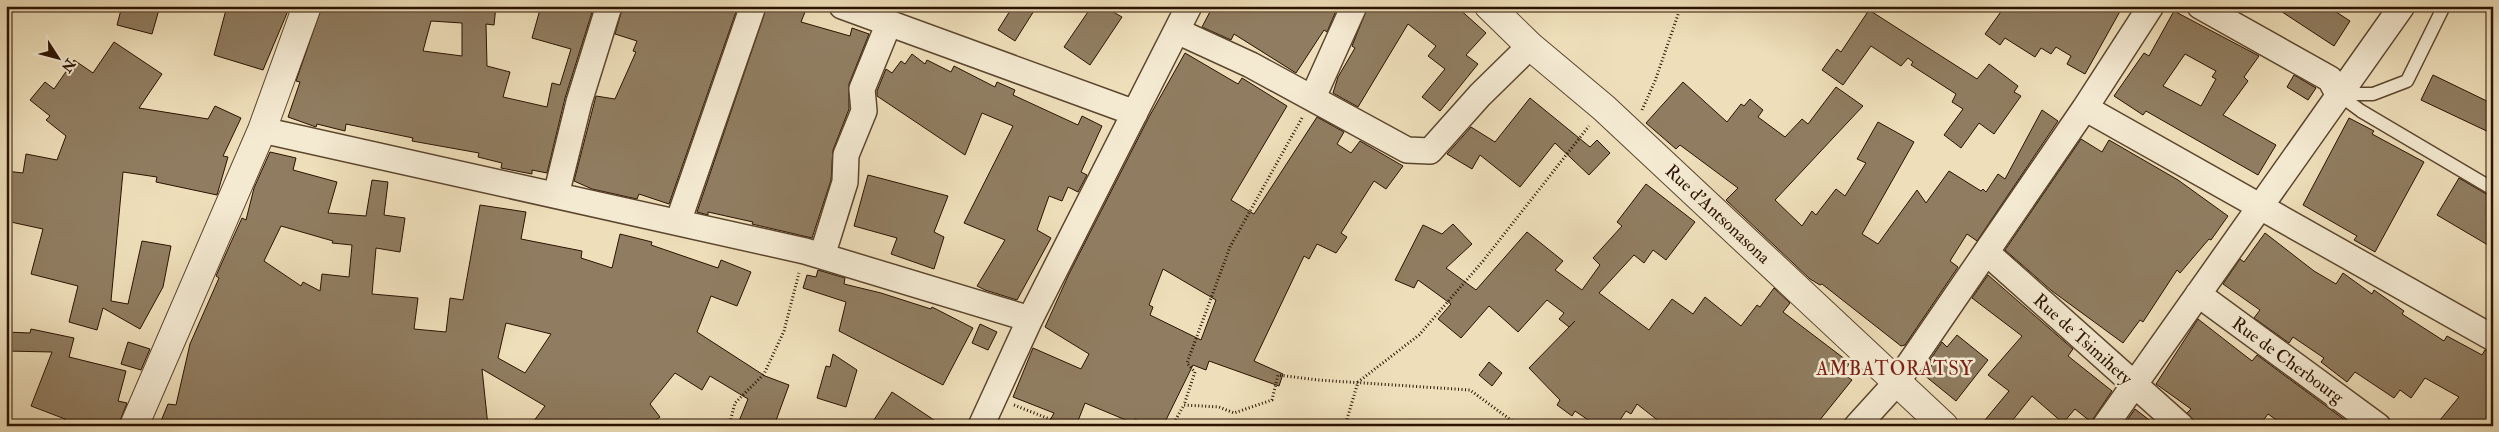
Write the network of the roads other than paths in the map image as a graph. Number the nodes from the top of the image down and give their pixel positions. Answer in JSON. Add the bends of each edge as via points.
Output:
{"nodes":[{"id":1,"x":307,"y":6,"type":"edge"},
{"id":2,"x":609,"y":6,"type":"edge"},
{"id":3,"x":753,"y":6,"type":"edge"},
{"id":4,"x":842,"y":6,"type":"edge"},
{"id":5,"x":1189,"y":6,"type":"edge"},
{"id":6,"x":1354,"y":6,"type":"edge"},
{"id":7,"x":1489,"y":6,"type":"edge"},
{"id":8,"x":2151,"y":6,"type":"edge"},
{"id":9,"x":2200,"y":6,"type":"edge"},
{"id":10,"x":2402,"y":6,"type":"edge"},
{"id":11,"x":2444,"y":6,"type":"edge"},
{"id":12,"x":889,"y":24,"type":"junction"},
{"id":13,"x":1177,"y":31,"type":"junction"},
{"id":14,"x":1530,"y":46,"type":"junction"},
{"id":15,"x":2338,"y":94,"type":"junction"},
{"id":16,"x":1313,"y":97,"type":"junction"},
{"id":17,"x":2085,"y":108,"type":"junction"},
{"id":18,"x":1135,"y":113,"type":"junction"},
{"id":19,"x":262,"y":130,"type":"junction"},
{"id":20,"x":2493,"y":189,"type":"edge"},
{"id":21,"x":556,"y":196,"type":"junction"},
{"id":22,"x":2259,"y":206,"type":"junction"},
{"id":23,"x":678,"y":222,"type":"junction"},
{"id":24,"x":1986,"y":252,"type":"junction"},
{"id":25,"x":814,"y":253,"type":"junction"},
{"id":26,"x":2198,"y":294,"type":"junction"},
{"id":27,"x":1030,"y":319,"type":"junction"},
{"id":28,"x":2493,"y":338,"type":"edge"},
{"id":29,"x":1897,"y":382,"type":"junction"},
{"id":30,"x":2134,"y":384,"type":"junction"},
{"id":31,"x":134,"y":426,"type":"edge"},
{"id":32,"x":981,"y":426,"type":"edge"},
{"id":33,"x":1857,"y":426,"type":"edge"},
{"id":34,"x":1944,"y":426,"type":"edge"},
{"id":35,"x":2106,"y":426,"type":"edge"},
{"id":36,"x":2181,"y":426,"type":"edge"},
{"id":37,"x":2378,"y":426,"type":"edge"}],
"edges":[{"from":1,"to":19,"type":"street"},
{"from":2,"to":21,"type":"street","via":[[579,102]]},
{"from":3,"to":23,"type":"street"},
{"from":4,"to":12,"type":"street"},
{"from":5,"to":13,"type":"street"},
{"from":6,"to":16,"type":"street"},
{"from":7,"to":14,"type":"street","name":"Rue d'Antsonasona"},
{"from":8,"to":17,"type":"street"},
{"from":9,"to":15,"type":"street","via":[[2330,79]]},
{"from":10,"to":15,"type":"street"},
{"from":11,"to":15,"type":"lane","via":[[2407,81],[2374,94]]},
{"from":12,"to":18,"type":"street"},
{"from":12,"to":25,"type":"street","via":[[862,89],[864,111],[846,155],[845,182]]},
{"from":13,"to":16,"type":"street"},
{"from":13,"to":18,"type":"street"},
{"from":14,"to":16,"type":"street","via":[[1430,151],[1407,150]]},
{"from":14,"to":29,"type":"street","name":"Rue d'Antsonasona","via":[[1604,108]]},
{"from":15,"to":20,"type":"lane"},
{"from":15,"to":22,"type":"street"},
{"from":17,"to":22,"type":"street"},
{"from":17,"to":24,"type":"street"},
{"from":18,"to":27,"type":"street"},
{"from":19,"to":21,"type":"street"},
{"from":19,"to":31,"type":"street"},
{"from":21,"to":23,"type":"street"},
{"from":22,"to":26,"type":"street"},
{"from":22,"to":28,"type":"street"},
{"from":23,"to":25,"type":"street"},
{"from":24,"to":29,"type":"street"},
{"from":24,"to":30,"type":"street","name":"Rue de Tsimihety"},
{"from":25,"to":27,"type":"street"},
{"from":26,"to":30,"type":"street"},
{"from":26,"to":37,"type":"street","name":"Rue de Cherbourg"},
{"from":27,"to":32,"type":"street"},
{"from":29,"to":33,"type":"street"},
{"from":29,"to":34,"type":"street","name":"Rue d'Antsonasona"},
{"from":30,"to":35,"type":"street"},
{"from":30,"to":36,"type":"street","name":"Rue de Tsimihety"}]}
